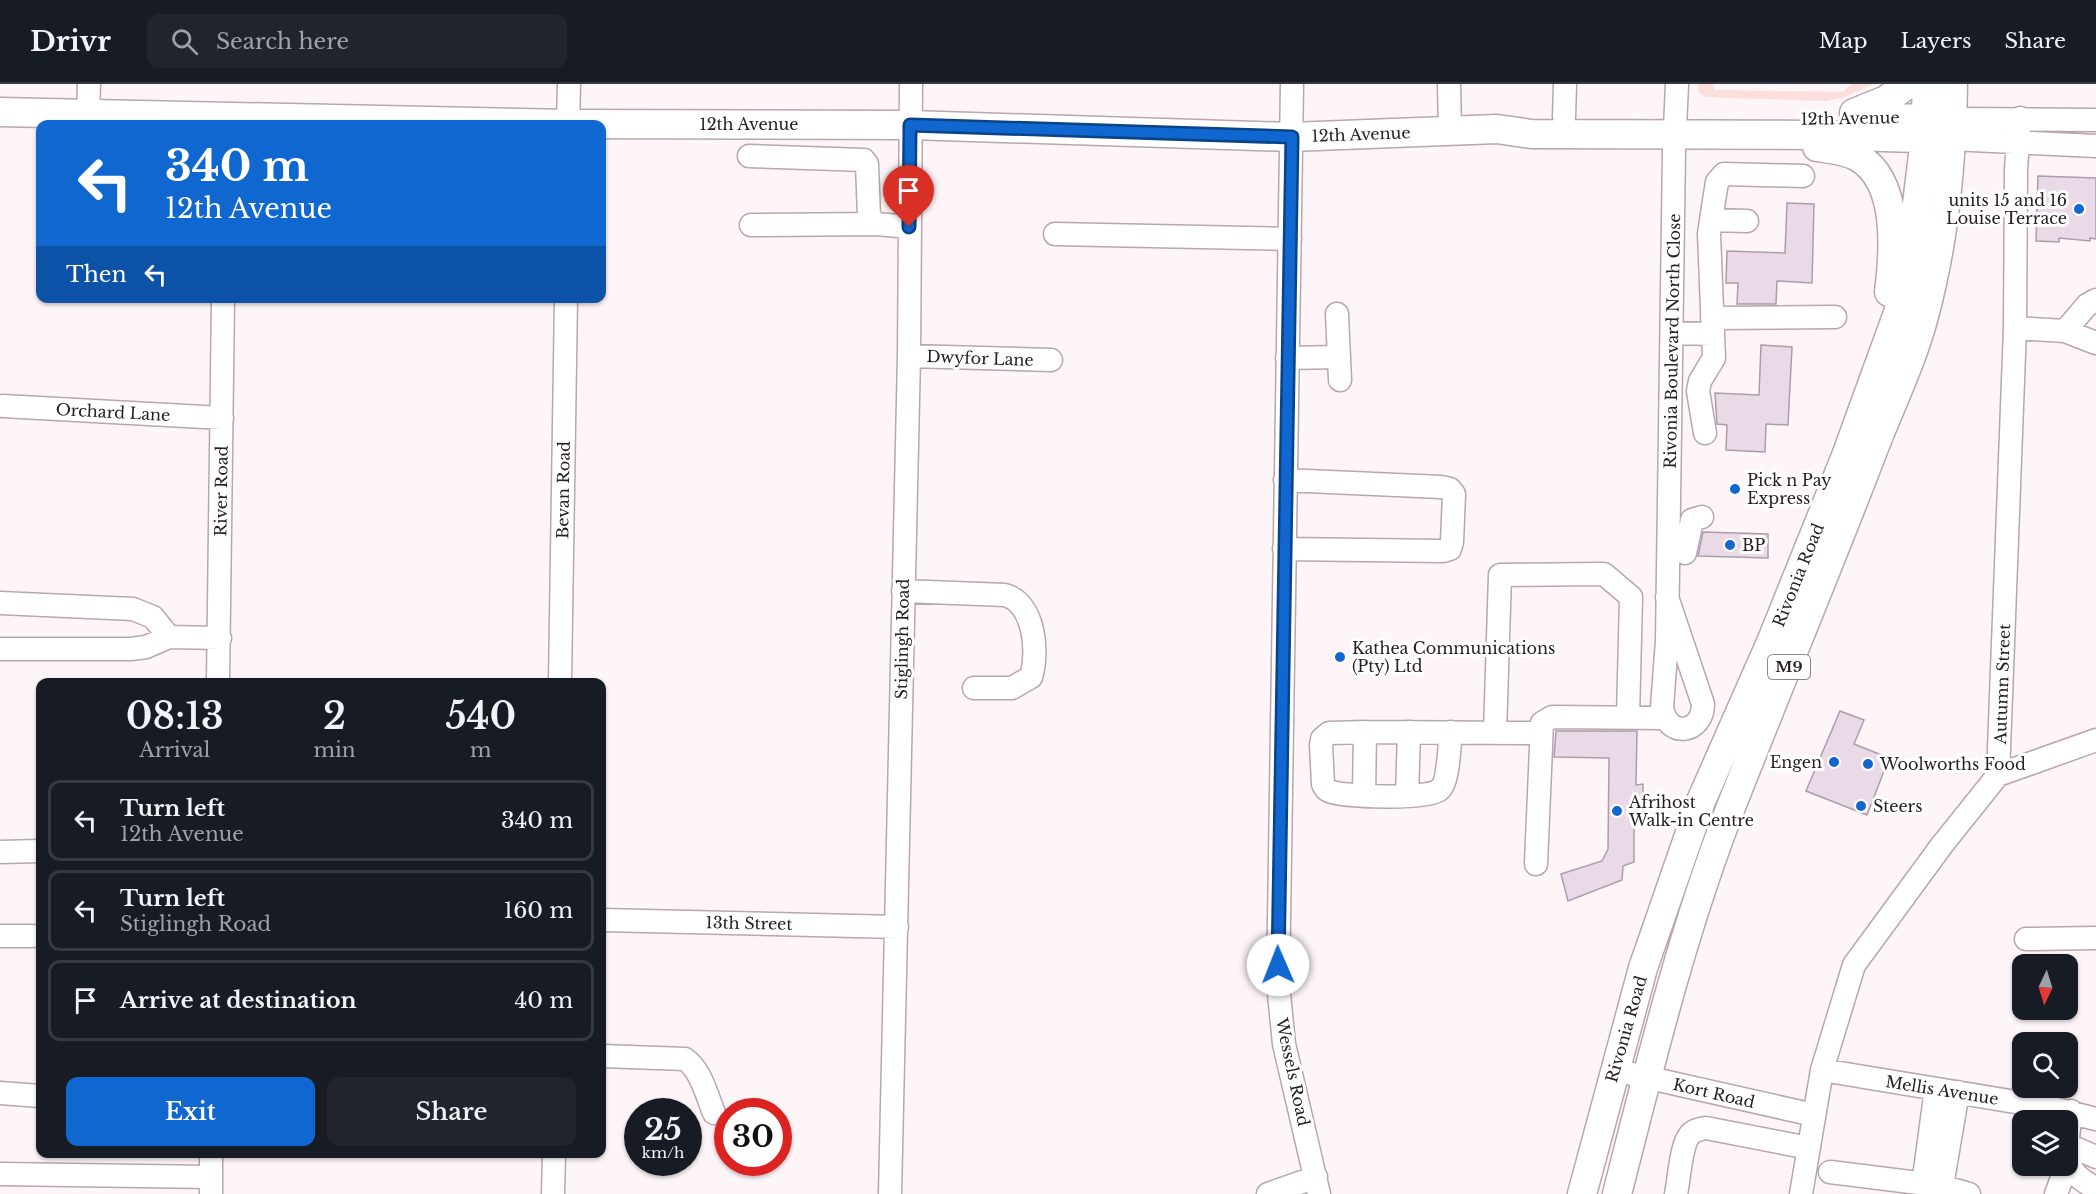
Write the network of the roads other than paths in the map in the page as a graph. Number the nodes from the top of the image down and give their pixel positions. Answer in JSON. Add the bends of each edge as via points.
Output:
{"nodes":[{"id":1,"x":73,"y":84,"type":"edge"},
{"id":2,"x":89,"y":84,"type":"edge"},
{"id":3,"x":569,"y":84,"type":"edge"},
{"id":4,"x":911,"y":84,"type":"edge"},
{"id":5,"x":1292,"y":84,"type":"edge"},
{"id":6,"x":1449,"y":84,"type":"edge"},
{"id":7,"x":1565,"y":84,"type":"edge"},
{"id":8,"x":1677,"y":84,"type":"edge"},
{"id":9,"x":1908,"y":84,"type":"edge"},
{"id":10,"x":1927,"y":84,"type":"edge"},
{"id":11,"x":1953,"y":84,"type":"edge"},
{"id":12,"x":0,"y":112,"type":"edge"},
{"id":13,"x":81,"y":113,"type":"junction"},
{"id":14,"x":1564,"y":117,"type":"junction"},
{"id":15,"x":2020,"y":118,"type":"junction"},
{"id":16,"x":207,"y":120,"type":"edge"},
{"id":17,"x":568,"y":120,"type":"edge"},
{"id":18,"x":1834,"y":120,"type":"junction"},
{"id":19,"x":2096,"y":120,"type":"edge"},
{"id":20,"x":606,"y":124,"type":"edge"},
{"id":21,"x":910,"y":125,"type":"junction"},
{"id":22,"x":1684,"y":128,"type":"junction"},
{"id":23,"x":1497,"y":129,"type":"junction"},
{"id":24,"x":1938,"y":129,"type":"junction"},
{"id":25,"x":1450,"y":131,"type":"junction"},
{"id":26,"x":1292,"y":137,"type":"junction"},
{"id":27,"x":2018,"y":142,"type":"junction"},
{"id":28,"x":2096,"y":146,"type":"edge"},
{"id":29,"x":749,"y":156,"type":"dead end"},
{"id":30,"x":1803,"y":176,"type":"dead end"},
{"id":31,"x":1711,"y":220,"type":"junction"},
{"id":32,"x":1747,"y":221,"type":"dead end"},
{"id":33,"x":877,"y":224,"type":"junction"},
{"id":34,"x":751,"y":225,"type":"dead end"},
{"id":35,"x":909,"y":227,"type":"junction"},
{"id":36,"x":1054,"y":234,"type":"dead end"},
{"id":37,"x":1290,"y":239,"type":"junction"},
{"id":38,"x":2096,"y":300,"type":"edge"},
{"id":39,"x":223,"y":303,"type":"edge"},
{"id":40,"x":566,"y":303,"type":"edge"},
{"id":41,"x":1337,"y":314,"type":"dead end"},
{"id":42,"x":1835,"y":317,"type":"dead end"},
{"id":43,"x":1712,"y":326,"type":"junction"},
{"id":44,"x":2015,"y":328,"type":"junction"},
{"id":45,"x":2065,"y":331,"type":"junction"},
{"id":46,"x":1672,"y":333,"type":"junction"},
{"id":47,"x":2096,"y":343,"type":"edge"},
{"id":48,"x":909,"y":356,"type":"junction"},
{"id":49,"x":1338,"y":357,"type":"junction"},
{"id":50,"x":1287,"y":358,"type":"junction"},
{"id":51,"x":1052,"y":360,"type":"dead end"},
{"id":52,"x":1673,"y":360,"type":"junction"},
{"id":53,"x":1714,"y":361,"type":"junction"},
{"id":54,"x":1879,"y":368,"type":"junction"},
{"id":55,"x":1340,"y":380,"type":"dead end"},
{"id":56,"x":3,"y":406,"type":"dead end"},
{"id":57,"x":222,"y":418,"type":"junction"},
{"id":58,"x":1705,"y":433,"type":"dead end"},
{"id":59,"x":1285,"y":480,"type":"junction"},
{"id":60,"x":1702,"y":517,"type":"dead end"},
{"id":61,"x":1284,"y":549,"type":"junction"},
{"id":62,"x":1685,"y":553,"type":"dead end"},
{"id":63,"x":903,"y":591,"type":"junction"},
{"id":64,"x":1667,"y":597,"type":"junction"},
{"id":65,"x":0,"y":603,"type":"edge"},
{"id":66,"x":169,"y":637,"type":"junction"},
{"id":67,"x":220,"y":638,"type":"junction"},
{"id":68,"x":0,"y":649,"type":"edge"},
{"id":69,"x":218,"y":678,"type":"edge"},
{"id":70,"x":560,"y":678,"type":"edge"},
{"id":71,"x":974,"y":688,"type":"dead end"},
{"id":72,"x":1628,"y":717,"type":"junction"},
{"id":73,"x":1664,"y":717,"type":"junction"},
{"id":74,"x":1365,"y":732,"type":"junction"},
{"id":75,"x":1409,"y":732,"type":"junction"},
{"id":76,"x":1451,"y":732,"type":"junction"},
{"id":77,"x":1495,"y":733,"type":"junction"},
{"id":78,"x":1540,"y":733,"type":"junction"},
{"id":79,"x":2096,"y":740,"type":"edge"},
{"id":80,"x":1998,"y":775,"type":"junction"},
{"id":81,"x":1364,"y":795,"type":"junction"},
{"id":82,"x":1407,"y":796,"type":"junction"},
{"id":83,"x":36,"y":851,"type":"edge"},
{"id":84,"x":0,"y":852,"type":"edge"},
{"id":85,"x":1536,"y":864,"type":"dead end"},
{"id":86,"x":606,"y":920,"type":"edge"},
{"id":87,"x":897,"y":927,"type":"junction"},
{"id":88,"x":0,"y":936,"type":"edge"},
{"id":89,"x":33,"y":936,"type":"dead end"},
{"id":90,"x":2096,"y":938,"type":"edge"},
{"id":91,"x":2026,"y":939,"type":"dead end"},
{"id":92,"x":606,"y":1056,"type":"edge"},
{"id":93,"x":1614,"y":1070,"type":"junction"},
{"id":94,"x":1822,"y":1070,"type":"junction"},
{"id":95,"x":1647,"y":1077,"type":"junction"},
{"id":96,"x":1947,"y":1091,"type":"junction"},
{"id":97,"x":0,"y":1093,"type":"edge"},
{"id":98,"x":36,"y":1096,"type":"edge"},
{"id":99,"x":2059,"y":1110,"type":"edge"},
{"id":100,"x":714,"y":1113,"type":"dead end"},
{"id":101,"x":2078,"y":1114,"type":"edge"},
{"id":102,"x":1814,"y":1115,"type":"junction"},
{"id":103,"x":2096,"y":1119,"type":"edge"},
{"id":104,"x":1809,"y":1148,"type":"junction"},
{"id":105,"x":2078,"y":1155,"type":"edge"},
{"id":106,"x":2096,"y":1157,"type":"edge"},
{"id":107,"x":211,"y":1158,"type":"edge"},
{"id":108,"x":554,"y":1158,"type":"edge"},
{"id":109,"x":1830,"y":1172,"type":"dead end"},
{"id":110,"x":0,"y":1174,"type":"edge"},
{"id":111,"x":2061,"y":1176,"type":"edge"},
{"id":112,"x":2075,"y":1176,"type":"edge"},
{"id":113,"x":1318,"y":1185,"type":"edge"},
{"id":114,"x":1933,"y":1185,"type":"junction"},
{"id":115,"x":211,"y":1186,"type":"edge"},
{"id":116,"x":1876,"y":1187,"type":"edge"},
{"id":117,"x":2096,"y":1188,"type":"edge"},
{"id":118,"x":553,"y":1194,"type":"edge"},
{"id":119,"x":890,"y":1194,"type":"edge"},
{"id":120,"x":1268,"y":1194,"type":"edge"},
{"id":121,"x":1582,"y":1194,"type":"edge"},
{"id":122,"x":1617,"y":1194,"type":"edge"},
{"id":123,"x":1676,"y":1194,"type":"edge"},
{"id":124,"x":1801,"y":1194,"type":"edge"},
{"id":125,"x":1968,"y":1194,"type":"edge"},
{"id":126,"x":2056,"y":1194,"type":"edge"}],
"edges":[{"from":1,"to":13,"type":"street"},
{"from":2,"to":13,"type":"street"},
{"from":3,"to":17,"type":"street"},
{"from":4,"to":21,"type":"street","name":"Stiglingh Road"},
{"from":5,"to":26,"type":"street","name":"Wessels Road"},
{"from":6,"to":25,"type":"street"},
{"from":7,"to":14,"type":"street"},
{"from":8,"to":22,"type":"street","name":"Rivonia Boulevard North Close"},
{"from":9,"to":18,"type":"main road","via":[[1886,100]]},
{"from":10,"to":24,"type":"main road","name":"Rivonia Road","number":"M9"},
{"from":11,"to":24,"type":"main road","name":"Rivonia Road","number":"M9"},
{"from":12,"to":13,"type":"main road","name":"12th Avenue"},
{"from":13,"to":16,"type":"main road","name":"12th Avenue"},
{"from":14,"to":22,"type":"main road","name":"12th Avenue"},
{"from":14,"to":23,"type":"main road","name":"12th Avenue"},
{"from":15,"to":19,"type":"street","name":"12th Avenue"},
{"from":15,"to":24,"type":"street","name":"12th Avenue"},
{"from":15,"to":27,"type":"street","name":"Autumn Street"},
{"from":18,"to":22,"type":"main road","name":"12th Avenue"},
{"from":18,"to":24,"type":"main road","name":"12th Avenue"},
{"from":20,"to":21,"type":"main road","name":"12th Avenue"},
{"from":21,"to":26,"type":"main road","name":"12th Avenue"},
{"from":21,"to":35,"type":"street","name":"Stiglingh Road"},
{"from":22,"to":23,"type":"main road","name":"12th Avenue","via":[[1531,134]]},
{"from":22,"to":24,"type":"main road","name":"12th Avenue"},
{"from":22,"to":46,"type":"street","name":"Rivonia Boulevard North Close"},
{"from":22,"to":54,"type":"main road","via":[[1835,149],[1858,157],[1872,170],[1883,188],[1891,224],[1890,283]]},
{"from":23,"to":25,"type":"main road","name":"12th Avenue"},
{"from":24,"to":27,"type":"street","name":"12th Avenue"},
{"from":24,"to":54,"type":"main road","name":"Rivonia Road","number":"M9","via":[[1910,269]]},
{"from":24,"to":95,"type":"main road","name":"Rivonia Road","number":"M9","via":[[1941,232],[1924,317],[1815,603],[1729,813],[1677,959]]},
{"from":25,"to":26,"type":"main road","name":"12th Avenue"},
{"from":26,"to":37,"type":"street","name":"Wessels Road"},
{"from":27,"to":28,"type":"street","name":"12th Avenue"},
{"from":27,"to":44,"type":"street","name":"Autumn Street"},
{"from":29,"to":33,"type":"street","via":[[864,160],[869,217]]},
{"from":30,"to":31,"type":"street","via":[[1724,174],[1717,182]]},
{"from":31,"to":32,"type":"street"},
{"from":31,"to":43,"type":"street"},
{"from":33,"to":34,"type":"street"},
{"from":33,"to":35,"type":"street"},
{"from":35,"to":48,"type":"street","name":"Stiglingh Road"},
{"from":36,"to":37,"type":"street"},
{"from":37,"to":50,"type":"street","name":"Wessels Road"},
{"from":38,"to":45,"type":"street","via":[[2087,304]]},
{"from":39,"to":57,"type":"street","name":"River Road"},
{"from":40,"to":70,"type":"street","name":"Bevan Road"},
{"from":41,"to":49,"type":"street"},
{"from":42,"to":43,"type":"street"},
{"from":43,"to":46,"type":"street"},
{"from":43,"to":53,"type":"street"},
{"from":44,"to":45,"type":"street"},
{"from":44,"to":80,"type":"street","name":"Autumn Street"},
{"from":45,"to":47,"type":"street"},
{"from":46,"to":52,"type":"street","name":"Rivonia Boulevard North Close"},
{"from":48,"to":51,"type":"street","name":"Dwyfor Lane"},
{"from":48,"to":63,"type":"street","name":"Stiglingh Road"},
{"from":49,"to":50,"type":"street"},
{"from":49,"to":55,"type":"street"},
{"from":50,"to":59,"type":"street","name":"Wessels Road"},
{"from":52,"to":53,"type":"street"},
{"from":52,"to":64,"type":"street","name":"Rivonia Boulevard North Close"},
{"from":53,"to":58,"type":"street","via":[[1698,391]]},
{"from":54,"to":93,"type":"main road","name":"Rivonia Road","number":"M9","via":[[1772,640],[1701,801],[1643,968]]},
{"from":56,"to":57,"type":"street","name":"Orchard Lane"},
{"from":57,"to":67,"type":"street","name":"River Road"},
{"from":59,"to":61,"type":"street","name":"Wessels Road"},
{"from":59,"to":61,"type":"street","via":[[1441,486],[1454,494],[1450,549]]},
{"from":60,"to":62,"type":"street","via":[[1692,520]]},
{"from":61,"to":113,"type":"street","name":"Wessels Road","via":[[1278,984],[1284,1044]]},
{"from":63,"to":71,"type":"street","via":[[1005,595],[1019,601],[1032,629],[1032,673],[1025,682],[1012,687]]},
{"from":63,"to":87,"type":"street","name":"Stiglingh Road"},
{"from":64,"to":73,"type":"street","name":"Rivonia Boulevard North Close"},
{"from":64,"to":73,"type":"street","name":"Rivonia Boulevard North Close","via":[[1703,714],[1685,729],[1675,728]]},
{"from":65,"to":66,"type":"street","via":[[133,609],[153,617]]},
{"from":66,"to":67,"type":"street"},
{"from":66,"to":68,"type":"street","via":[[131,649]]},
{"from":67,"to":69,"type":"street","name":"River Road"},
{"from":72,"to":73,"type":"street"},
{"from":72,"to":77,"type":"street","via":[[1631,597],[1604,574],[1500,575]]},
{"from":72,"to":78,"type":"street","via":[[1552,717],[1542,723]]},
{"from":74,"to":75,"type":"street"},
{"from":74,"to":81,"type":"street"},
{"from":74,"to":81,"type":"street","via":[[1329,733],[1321,745],[1325,788]]},
{"from":75,"to":76,"type":"street"},
{"from":75,"to":82,"type":"street"},
{"from":76,"to":77,"type":"street"},
{"from":76,"to":82,"type":"street","via":[[1444,785],[1435,793]]},
{"from":77,"to":78,"type":"street"},
{"from":78,"to":85,"type":"street"},
{"from":79,"to":80,"type":"street"},
{"from":80,"to":94,"type":"street","via":[[1858,959],[1847,982]]},
{"from":81,"to":82,"type":"street"},
{"from":83,"to":84,"type":"street"},
{"from":86,"to":87,"type":"street","name":"13th Street"},
{"from":87,"to":119,"type":"street","name":"Stiglingh Road"},
{"from":88,"to":89,"type":"street"},
{"from":90,"to":91,"type":"street"},
{"from":92,"to":100,"type":"street","via":[[685,1059],[692,1063]]},
{"from":93,"to":95,"type":"street","name":"Kort Road"},
{"from":93,"to":121,"type":"main road","name":"Rivonia Road","number":"M9"},
{"from":94,"to":96,"type":"street","name":"Mellis Avenue"},
{"from":94,"to":102,"type":"street"},
{"from":95,"to":102,"type":"street","name":"Kort Road"},
{"from":95,"to":122,"type":"main road","name":"Rivonia Road","number":"M9"},
{"from":96,"to":99,"type":"street","name":"Mellis Avenue"},
{"from":96,"to":114,"type":"street"},
{"from":97,"to":98,"type":"street"},
{"from":101,"to":103,"type":"street","name":"Mellis Avenue"},
{"from":102,"to":104,"type":"street"},
{"from":104,"to":123,"type":"street","via":[[1706,1128],[1697,1130],[1685,1144]]},
{"from":104,"to":124,"type":"street"},
{"from":105,"to":106,"type":"street"},
{"from":107,"to":115,"type":"street"},
{"from":108,"to":118,"type":"street"},
{"from":109,"to":116,"type":"street"},
{"from":110,"to":115,"type":"street"},
{"from":111,"to":126,"type":"street"},
{"from":112,"to":117,"type":"street"},
{"from":113,"to":120,"type":"street"},
{"from":114,"to":116,"type":"street"},
{"from":114,"to":125,"type":"street"}]}
